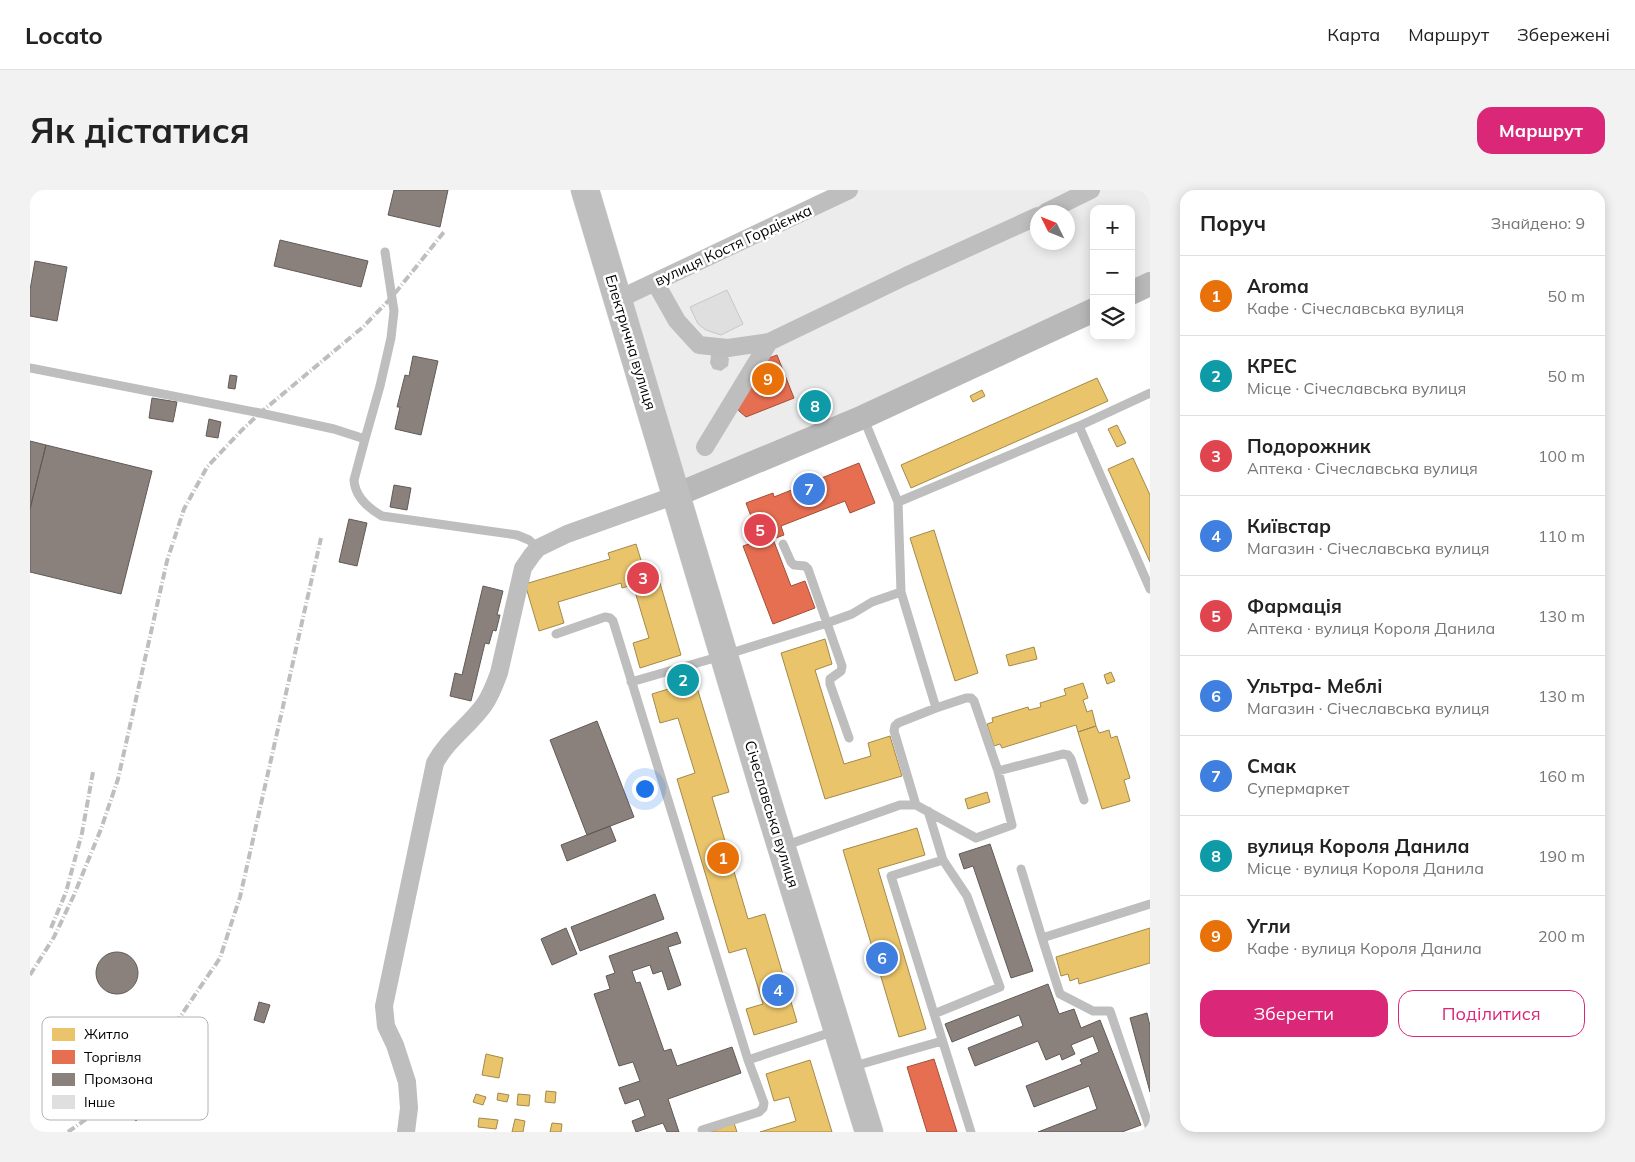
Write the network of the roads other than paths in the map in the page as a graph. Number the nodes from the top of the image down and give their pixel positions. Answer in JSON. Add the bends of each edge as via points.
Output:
{"nodes":[{"id":1,"x":585,"y":190,"type":"edge"},
{"id":2,"x":849,"y":190,"type":"edge"},
{"id":3,"x":1091,"y":190,"type":"edge"},
{"id":4,"x":1060,"y":205,"type":"edge"},
{"id":5,"x":1030,"y":220,"type":"edge"},
{"id":6,"x":385,"y":252,"type":"dead end"},
{"id":7,"x":655,"y":282,"type":"junction"},
{"id":8,"x":1150,"y":284,"type":"edge"},
{"id":9,"x":1135,"y":291,"type":"edge"},
{"id":10,"x":618,"y":300,"type":"junction"},
{"id":11,"x":1090,"y":312,"type":"edge"},
{"id":12,"x":769,"y":342,"type":"junction"},
{"id":13,"x":30,"y":368,"type":"edge"},
{"id":14,"x":1150,"y":393,"type":"edge"},
{"id":15,"x":863,"y":417,"type":"junction"},
{"id":16,"x":1079,"y":426,"type":"junction"},
{"id":17,"x":365,"y":438,"type":"junction"},
{"id":18,"x":705,"y":447,"type":"dead end"},
{"id":19,"x":676,"y":495,"type":"junction"},
{"id":20,"x":898,"y":502,"type":"junction"},
{"id":21,"x":783,"y":544,"type":"dead end"},
{"id":22,"x":538,"y":548,"type":"junction"},
{"id":23,"x":1150,"y":589,"type":"edge"},
{"id":24,"x":901,"y":592,"type":"junction"},
{"id":25,"x":826,"y":623,"type":"junction"},
{"id":26,"x":556,"y":634,"type":"dead end"},
{"id":27,"x":725,"y":655,"type":"junction"},
{"id":28,"x":631,"y":682,"type":"junction"},
{"id":29,"x":936,"y":708,"type":"junction"},
{"id":30,"x":849,"y":738,"type":"dead end"},
{"id":31,"x":998,"y":771,"type":"junction"},
{"id":32,"x":1084,"y":800,"type":"dead end"},
{"id":33,"x":916,"y":805,"type":"junction"},
{"id":34,"x":928,"y":811,"type":"junction"},
{"id":35,"x":782,"y":847,"type":"junction"},
{"id":36,"x":943,"y":860,"type":"junction"},
{"id":37,"x":1022,"y":868,"type":"dead end"},
{"id":38,"x":1150,"y":904,"type":"edge"},
{"id":39,"x":1042,"y":938,"type":"junction"},
{"id":40,"x":934,"y":1014,"type":"junction"},
{"id":41,"x":838,"y":1030,"type":"junction"},
{"id":42,"x":942,"y":1041,"type":"junction"},
{"id":43,"x":748,"y":1060,"type":"junction"},
{"id":44,"x":849,"y":1068,"type":"junction"},
{"id":45,"x":1150,"y":1129,"type":"edge"},
{"id":46,"x":702,"y":1130,"type":"dead end"},
{"id":47,"x":406,"y":1132,"type":"edge"},
{"id":48,"x":869,"y":1132,"type":"edge"},
{"id":49,"x":971,"y":1132,"type":"edge"}],
"edges":[{"from":1,"to":10,"type":"main road","name":"Електрична вулиця"},
{"from":2,"to":7,"type":"street","name":"вулиця Костя Гордієнка"},
{"from":3,"to":4,"type":"street"},
{"from":5,"to":12,"type":"street"},
{"from":6,"to":17,"type":"lane","via":[[394,312],[380,386]]},
{"from":7,"to":10,"type":"street","name":"вулиця Костя Гордієнка"},
{"from":7,"to":12,"type":"street","via":[[677,321],[699,345],[728,348]]},
{"from":8,"to":9,"type":"main road"},
{"from":10,"to":19,"type":"main road","name":"Електрична вулиця"},
{"from":11,"to":15,"type":"main road"},
{"from":12,"to":18,"type":"street"},
{"from":13,"to":17,"type":"lane","via":[[260,413]]},
{"from":14,"to":16,"type":"lane"},
{"from":15,"to":19,"type":"main road"},
{"from":15,"to":20,"type":"lane"},
{"from":16,"to":20,"type":"lane"},
{"from":16,"to":23,"type":"lane"},
{"from":17,"to":22,"type":"lane","via":[[354,487],[372,511],[382,516],[517,535]]},
{"from":19,"to":22,"type":"street","via":[[567,534]]},
{"from":19,"to":27,"type":"main road","name":"Січеславська вулиця"},
{"from":20,"to":24,"type":"lane"},
{"from":21,"to":25,"type":"lane","via":[[794,565],[808,569]]},
{"from":22,"to":47,"type":"street","via":[[523,568],[493,689],[483,706],[440,753],[435,763],[384,1006],[386,1026],[407,1082],[409,1108]]},
{"from":24,"to":25,"type":"lane"},
{"from":24,"to":29,"type":"lane"},
{"from":25,"to":27,"type":"lane"},
{"from":25,"to":30,"type":"lane","via":[[842,666],[841,671],[830,679],[830,684]]},
{"from":26,"to":28,"type":"lane","via":[[604,617],[610,618]]},
{"from":27,"to":28,"type":"lane"},
{"from":27,"to":35,"type":"main road","name":"Січеславська вулиця"},
{"from":28,"to":43,"type":"lane"},
{"from":29,"to":31,"type":"lane","via":[[966,698],[974,701]]},
{"from":29,"to":33,"type":"lane","via":[[898,723],[894,730]]},
{"from":31,"to":32,"type":"lane","via":[[1068,755]]},
{"from":31,"to":34,"type":"lane","via":[[1012,825],[976,838]]},
{"from":33,"to":34,"type":"lane"},
{"from":33,"to":35,"type":"lane","via":[[900,805]]},
{"from":34,"to":36,"type":"lane"},
{"from":35,"to":41,"type":"main road","name":"Січеславська вулиця"},
{"from":36,"to":40,"type":"lane","via":[[891,876]]},
{"from":36,"to":40,"type":"lane","via":[[968,896],[1000,987]]},
{"from":37,"to":39,"type":"lane"},
{"from":38,"to":39,"type":"lane"},
{"from":39,"to":45,"type":"lane","via":[[1060,994],[1093,1010],[1110,1011]]},
{"from":40,"to":42,"type":"lane"},
{"from":41,"to":43,"type":"lane"},
{"from":41,"to":44,"type":"main road","name":"Січеславська вулиця"},
{"from":42,"to":44,"type":"lane"},
{"from":42,"to":49,"type":"lane"},
{"from":43,"to":46,"type":"lane","via":[[763,1108]]},
{"from":44,"to":48,"type":"main road","name":"Січеславська вулиця"}]}
